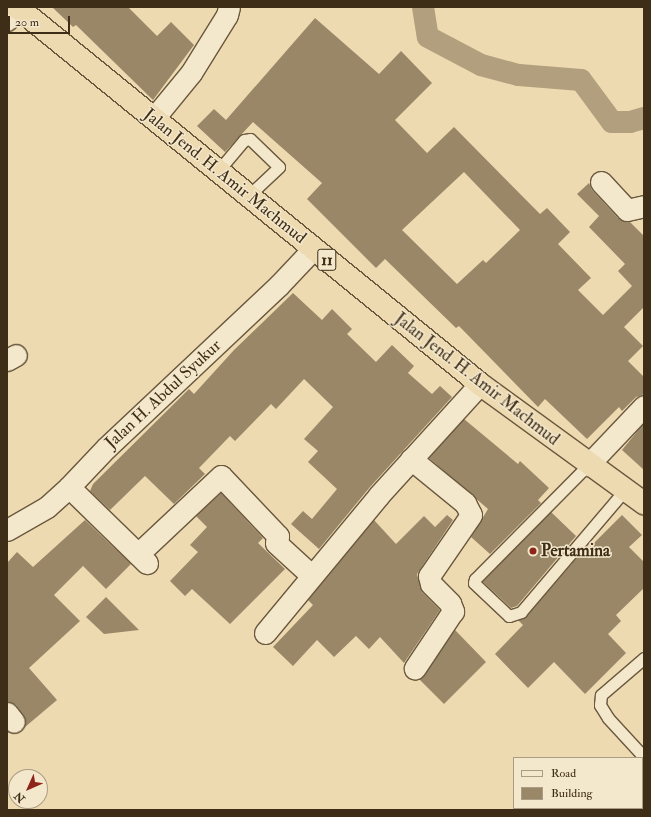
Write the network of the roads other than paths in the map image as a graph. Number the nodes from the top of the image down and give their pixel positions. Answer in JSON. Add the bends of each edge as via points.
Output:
{"nodes":[{"id":1,"x":229,"y":7,"type":"edge"},
{"id":2,"x":14,"y":12,"type":"edge"},
{"id":3,"x":154,"y":118,"type":"junction"},
{"id":4,"x":218,"y":171,"type":"junction"},
{"id":5,"x":601,"y":182,"type":"dead end"},
{"id":6,"x":248,"y":196,"type":"junction"},
{"id":7,"x":644,"y":206,"type":"edge"},
{"id":8,"x":313,"y":249,"type":"junction"},
{"id":9,"x":480,"y":384,"type":"junction"},
{"id":10,"x":644,"y":406,"type":"edge"},
{"id":11,"x":411,"y":459,"type":"junction"},
{"id":12,"x":588,"y":465,"type":"junction"},
{"id":13,"x":69,"y":487,"type":"junction"},
{"id":14,"x":625,"y":490,"type":"junction"},
{"id":15,"x":644,"y":503,"type":"edge"},
{"id":16,"x":7,"y":530,"type":"edge"},
{"id":17,"x":312,"y":575,"type":"junction"},
{"id":18,"x":265,"y":633,"type":"dead end"},
{"id":19,"x":644,"y":658,"type":"edge"},
{"id":20,"x":415,"y":668,"type":"dead end"},
{"id":21,"x":644,"y":757,"type":"edge"}],
"edges":[{"from":1,"to":3,"type":"street","via":[[227,15],[191,73]]},
{"from":2,"to":3,"type":"highway","name":"Jalan Jend. H. Amir Machmud","number":"11"},
{"from":3,"to":4,"type":"highway","name":"Jalan Jend. H. Amir Machmud","number":"11"},
{"from":4,"to":6,"type":"highway","name":"Jalan Jend. H. Amir Machmud","number":"11"},
{"from":4,"to":6,"type":"lane","via":[[244,140],[250,139],[279,167]]},
{"from":5,"to":7,"type":"street","via":[[627,210]]},
{"from":6,"to":8,"type":"highway","name":"Jalan Jend. H. Amir Machmud","number":"11"},
{"from":8,"to":9,"type":"highway","name":"Jalan Jend. H. Amir Machmud","number":"11"},
{"from":8,"to":13,"type":"street","name":"Jalan H. Abdul Syukur","via":[[279,285],[111,443]]},
{"from":9,"to":11,"type":"street"},
{"from":9,"to":12,"type":"highway","name":"Jalan Jend. H. Amir Machmud","number":"11"},
{"from":10,"to":12,"type":"street"},
{"from":11,"to":17,"type":"street"},
{"from":11,"to":20,"type":"street","via":[[465,503],[472,515],[429,576],[431,584],[450,603],[453,611]]},
{"from":12,"to":14,"type":"highway","name":"Jalan Jend. H. Amir Machmud","number":"11"},
{"from":12,"to":14,"type":"lane","via":[[475,579],[474,584],[508,616],[520,612]]},
{"from":13,"to":16,"type":"street","name":"Jalan H. Abdul Syukur","via":[[47,507]]},
{"from":13,"to":17,"type":"street","via":[[142,559],[221,476],[278,536],[276,543]]},
{"from":14,"to":15,"type":"highway","name":"Jalan Jend. H. Amir Machmud","number":"11"},
{"from":17,"to":18,"type":"street"},
{"from":19,"to":21,"type":"lane","via":[[601,695],[600,705],[608,718]]}]}
